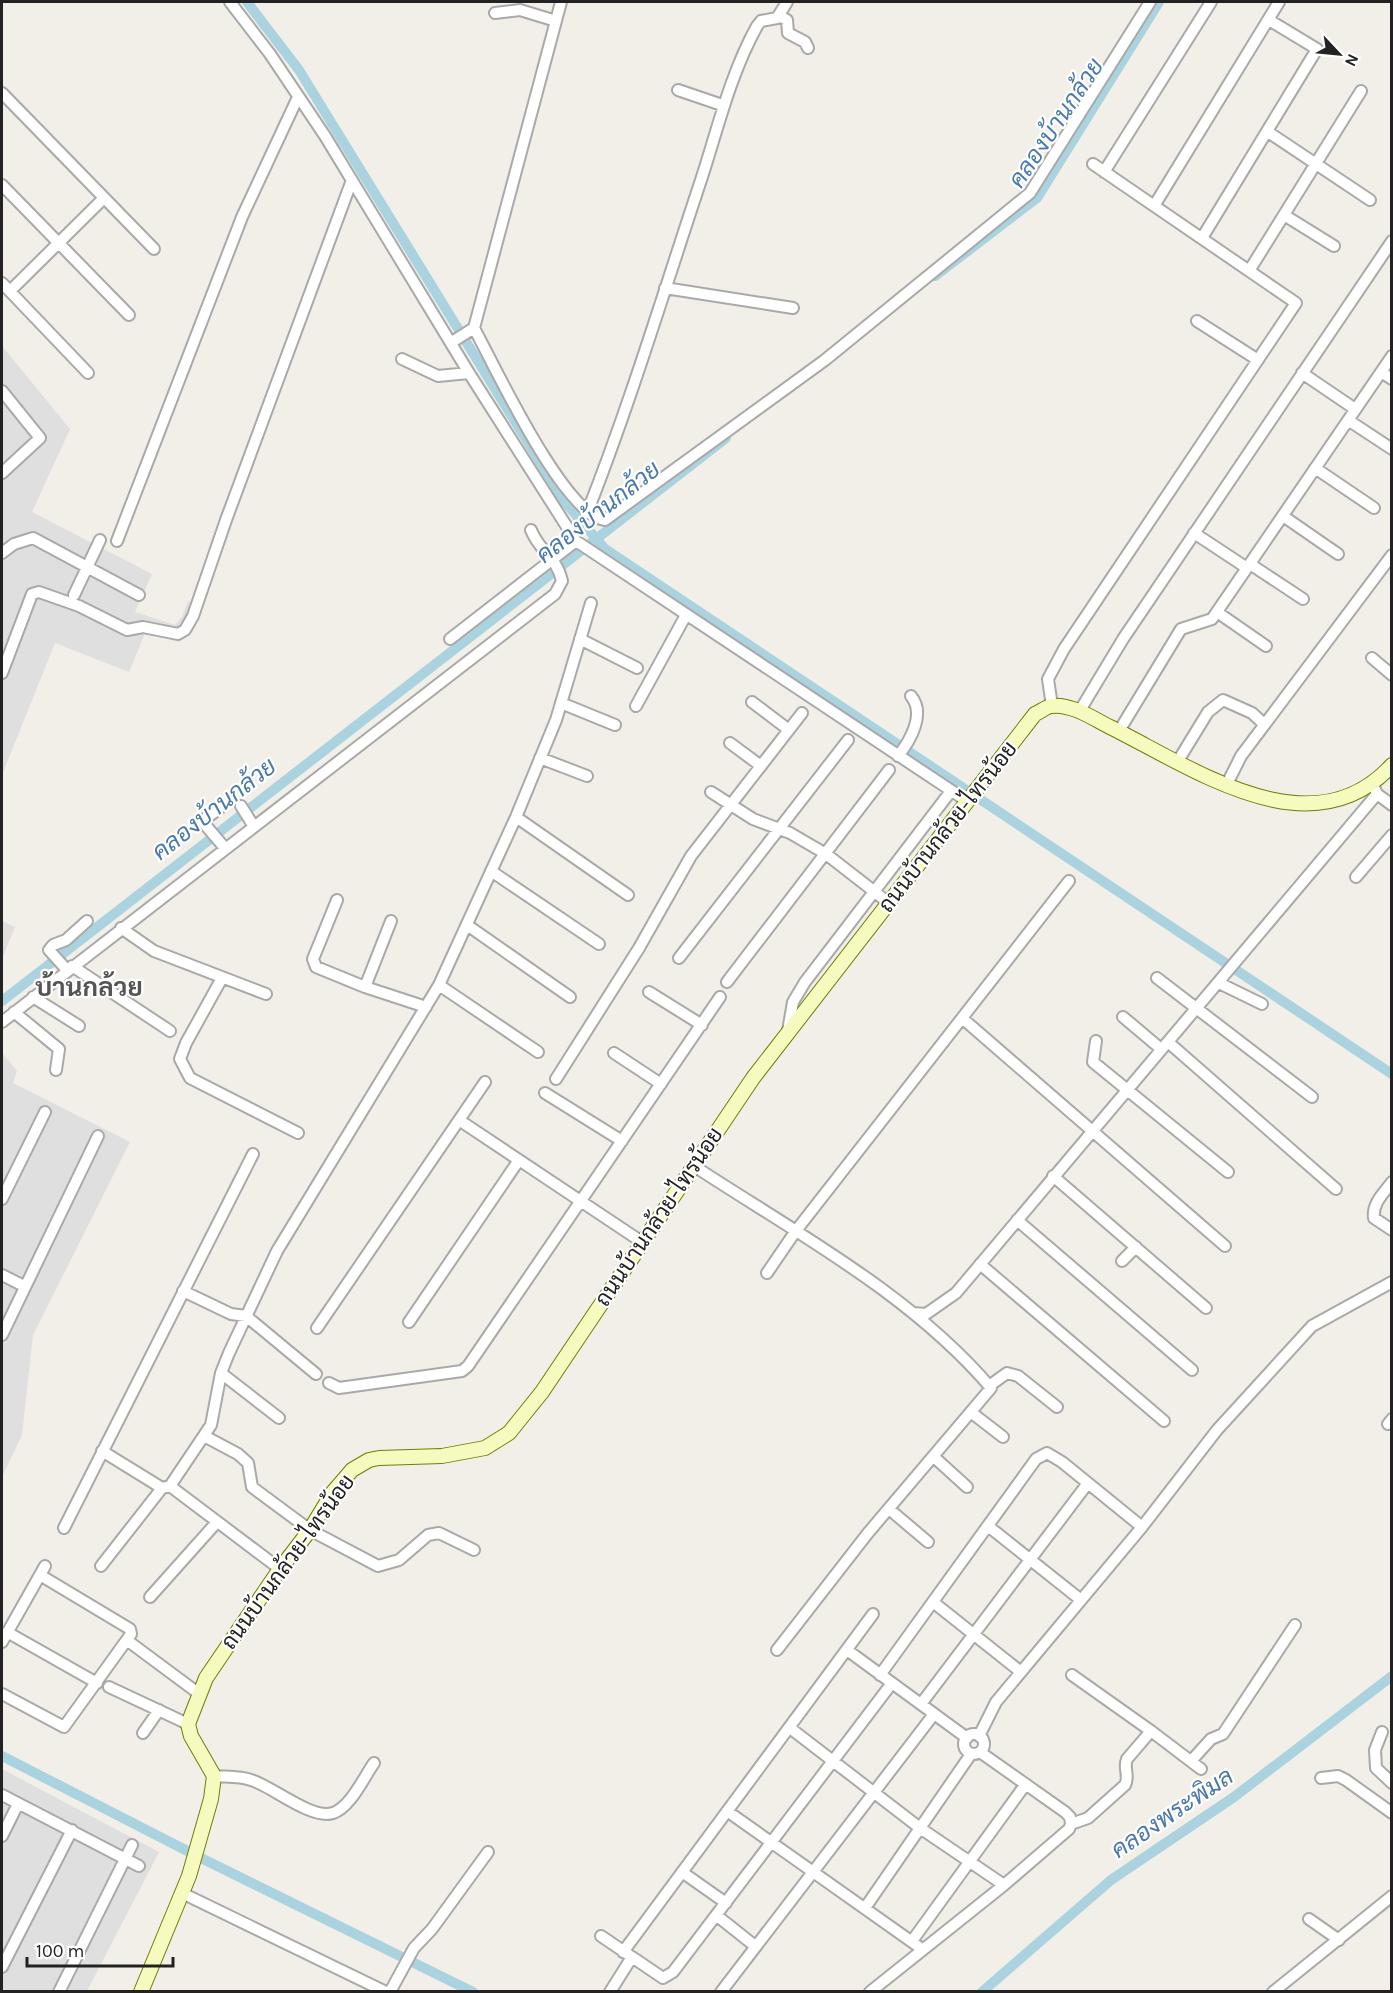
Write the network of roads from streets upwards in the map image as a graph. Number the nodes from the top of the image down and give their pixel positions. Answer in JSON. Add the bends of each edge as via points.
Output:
{"nodes":[{"id":1,"x":230,"y":2,"type":"edge"},
{"id":2,"x":561,"y":2,"type":"edge"},
{"id":3,"x":788,"y":2,"type":"edge"},
{"id":4,"x":1149,"y":2,"type":"edge"},
{"id":5,"x":1211,"y":2,"type":"edge"},
{"id":6,"x":1280,"y":2,"type":"edge"},
{"id":7,"x":495,"y":13,"type":"dead end"},
{"id":8,"x":779,"y":16,"type":"junction"},
{"id":9,"x":1269,"y":20,"type":"junction"},
{"id":10,"x":555,"y":21,"type":"junction"},
{"id":11,"x":808,"y":48,"type":"dead end"},
{"id":12,"x":678,"y":90,"type":"dead end"},
{"id":13,"x":1361,"y":91,"type":"dead end"},
{"id":14,"x":2,"y":93,"type":"edge"},
{"id":15,"x":298,"y":97,"type":"junction"},
{"id":16,"x":722,"y":105,"type":"junction"},
{"id":17,"x":1268,"y":132,"type":"junction"},
{"id":18,"x":1093,"y":164,"type":"dead end"},
{"id":19,"x":1315,"y":165,"type":"junction"},
{"id":20,"x":1104,"y":172,"type":"junction"},
{"id":21,"x":351,"y":180,"type":"junction"},
{"id":22,"x":2,"y":185,"type":"edge"},
{"id":23,"x":104,"y":198,"type":"junction"},
{"id":24,"x":1370,"y":200,"type":"dead end"},
{"id":25,"x":1154,"y":206,"type":"junction"},
{"id":26,"x":1284,"y":215,"type":"junction"},
{"id":27,"x":1202,"y":238,"type":"junction"},
{"id":28,"x":1392,"y":241,"type":"edge"},
{"id":29,"x":58,"y":243,"type":"junction"},
{"id":30,"x":1334,"y":246,"type":"dead end"},
{"id":31,"x":154,"y":249,"type":"dead end"},
{"id":32,"x":1249,"y":270,"type":"junction"},
{"id":33,"x":6,"y":287,"type":"edge"},
{"id":34,"x":665,"y":288,"type":"junction"},
{"id":35,"x":793,"y":308,"type":"dead end"},
{"id":36,"x":129,"y":315,"type":"dead end"},
{"id":37,"x":1197,"y":321,"type":"dead end"},
{"id":38,"x":471,"y":330,"type":"junction"},
{"id":39,"x":454,"y":341,"type":"junction"},
{"id":40,"x":1392,"y":356,"type":"edge"},
{"id":41,"x":402,"y":358,"type":"dead end"},
{"id":42,"x":1258,"y":360,"type":"junction"},
{"id":43,"x":1381,"y":372,"type":"junction"},
{"id":44,"x":88,"y":373,"type":"dead end"},
{"id":45,"x":469,"y":373,"type":"junction"},
{"id":46,"x":1302,"y":373,"type":"junction"},
{"id":47,"x":1392,"y":378,"type":"edge"},
{"id":48,"x":2,"y":391,"type":"edge"},
{"id":49,"x":5,"y":404,"type":"edge"},
{"id":50,"x":1355,"y":410,"type":"junction"},
{"id":51,"x":1348,"y":420,"type":"junction"},
{"id":52,"x":1392,"y":449,"type":"edge"},
{"id":53,"x":1316,"y":468,"type":"junction"},
{"id":54,"x":2,"y":473,"type":"edge"},
{"id":55,"x":1374,"y":508,"type":"dead end"},
{"id":56,"x":586,"y":513,"type":"junction"},
{"id":57,"x":1283,"y":516,"type":"junction"},
{"id":58,"x":531,"y":530,"type":"dead end"},
{"id":59,"x":1194,"y":533,"type":"junction"},
{"id":60,"x":100,"y":540,"type":"dead end"},
{"id":61,"x":117,"y":541,"type":"dead end"},
{"id":62,"x":578,"y":542,"type":"junction"},
{"id":63,"x":2,"y":553,"type":"edge"},
{"id":64,"x":1338,"y":554,"type":"dead end"},
{"id":65,"x":1392,"y":555,"type":"edge"},
{"id":66,"x":555,"y":561,"type":"junction"},
{"id":67,"x":1248,"y":566,"type":"junction"},
{"id":68,"x":87,"y":567,"type":"junction"},
{"id":69,"x":74,"y":595,"type":"dead end"},
{"id":70,"x":139,"y":595,"type":"dead end"},
{"id":71,"x":1303,"y":599,"type":"dead end"},
{"id":72,"x":591,"y":603,"type":"dead end"},
{"id":73,"x":1217,"y":612,"type":"junction"},
{"id":74,"x":686,"y":615,"type":"junction"},
{"id":75,"x":450,"y":639,"type":"dead end"},
{"id":76,"x":580,"y":639,"type":"junction"},
{"id":77,"x":1266,"y":646,"type":"dead end"},
{"id":78,"x":1372,"y":658,"type":"dead end"},
{"id":79,"x":637,"y":668,"type":"dead end"},
{"id":80,"x":2,"y":674,"type":"edge"},
{"id":81,"x":1392,"y":675,"type":"edge"},
{"id":82,"x":912,"y":696,"type":"dead end"},
{"id":83,"x":752,"y":702,"type":"dead end"},
{"id":84,"x":561,"y":703,"type":"junction"},
{"id":85,"x":636,"y":706,"type":"dead end"},
{"id":86,"x":1052,"y":706,"type":"junction"},
{"id":87,"x":1079,"y":712,"type":"junction"},
{"id":88,"x":802,"y":713,"type":"dead end"},
{"id":89,"x":1264,"y":724,"type":"junction"},
{"id":90,"x":615,"y":725,"type":"dead end"},
{"id":91,"x":789,"y":730,"type":"junction"},
{"id":92,"x":1119,"y":732,"type":"junction"},
{"id":93,"x":848,"y":740,"type":"dead end"},
{"id":94,"x":730,"y":743,"type":"dead end"},
{"id":95,"x":900,"y":754,"type":"junction"},
{"id":96,"x":540,"y":758,"type":"junction"},
{"id":97,"x":1178,"y":761,"type":"junction"},
{"id":98,"x":1392,"y":765,"type":"edge"},
{"id":99,"x":761,"y":766,"type":"junction"},
{"id":100,"x":889,"y":770,"type":"dead end"},
{"id":101,"x":587,"y":776,"type":"dead end"},
{"id":102,"x":1227,"y":784,"type":"junction"},
{"id":103,"x":1375,"y":788,"type":"junction"},
{"id":104,"x":951,"y":791,"type":"junction"},
{"id":105,"x":711,"y":792,"type":"dead end"},
{"id":106,"x":971,"y":796,"type":"junction"},
{"id":107,"x":731,"y":805,"type":"junction"},
{"id":108,"x":1392,"y":805,"type":"edge"},
{"id":109,"x":242,"y":808,"type":"dead end"},
{"id":110,"x":219,"y":809,"type":"dead end"},
{"id":111,"x":516,"y":817,"type":"junction"},
{"id":112,"x":253,"y":823,"type":"junction"},
{"id":113,"x":780,"y":829,"type":"junction"},
{"id":114,"x":1392,"y":836,"type":"edge"},
{"id":115,"x":222,"y":846,"type":"junction"},
{"id":116,"x":826,"y":854,"type":"junction"},
{"id":117,"x":491,"y":871,"type":"junction"},
{"id":118,"x":1356,"y":877,"type":"dead end"},
{"id":119,"x":1069,"y":881,"type":"dead end"},
{"id":120,"x":873,"y":891,"type":"junction"},
{"id":121,"x":628,"y":895,"type":"dead end"},
{"id":122,"x":337,"y":900,"type":"dead end"},
{"id":123,"x":889,"y":903,"type":"junction"},
{"id":124,"x":87,"y":921,"type":"dead end"},
{"id":125,"x":391,"y":921,"type":"dead end"},
{"id":126,"x":467,"y":925,"type":"junction"},
{"id":127,"x":121,"y":928,"type":"junction"},
{"id":128,"x":598,"y":944,"type":"dead end"},
{"id":129,"x":679,"y":958,"type":"dead end"},
{"id":130,"x":66,"y":967,"type":"junction"},
{"id":131,"x":222,"y":978,"type":"junction"},
{"id":132,"x":1157,"y":978,"type":"dead end"},
{"id":133,"x":727,"y":982,"type":"dead end"},
{"id":134,"x":1219,"y":982,"type":"junction"},
{"id":135,"x":439,"y":985,"type":"junction"},
{"id":136,"x":365,"y":987,"type":"junction"},
{"id":137,"x":649,"y":992,"type":"dead end"},
{"id":138,"x":266,"y":994,"type":"dead end"},
{"id":139,"x":33,"y":997,"type":"junction"},
{"id":140,"x":570,"y":997,"type":"dead end"},
{"id":141,"x":720,"y":997,"type":"dead end"},
{"id":142,"x":1262,"y":1004,"type":"dead end"},
{"id":143,"x":426,"y":1007,"type":"junction"},
{"id":144,"x":1197,"y":1008,"type":"junction"},
{"id":145,"x":14,"y":1012,"type":"junction"},
{"id":146,"x":1123,"y":1017,"type":"dead end"},
{"id":147,"x":962,"y":1018,"type":"junction"},
{"id":148,"x":2,"y":1022,"type":"edge"},
{"id":149,"x":702,"y":1025,"type":"junction"},
{"id":150,"x":79,"y":1026,"type":"dead end"},
{"id":151,"x":170,"y":1031,"type":"dead end"},
{"id":152,"x":788,"y":1031,"type":"junction"},
{"id":153,"x":1096,"y":1041,"type":"dead end"},
{"id":154,"x":1165,"y":1046,"type":"junction"},
{"id":155,"x":537,"y":1052,"type":"dead end"},
{"id":156,"x":614,"y":1053,"type":"dead end"},
{"id":157,"x":56,"y":1070,"type":"dead end"},
{"id":158,"x":556,"y":1079,"type":"dead end"},
{"id":159,"x":485,"y":1082,"type":"dead end"},
{"id":160,"x":661,"y":1084,"type":"junction"},
{"id":161,"x":1126,"y":1089,"type":"junction"},
{"id":162,"x":545,"y":1093,"type":"dead end"},
{"id":163,"x":1312,"y":1097,"type":"dead end"},
{"id":164,"x":45,"y":1112,"type":"dead end"},
{"id":165,"x":459,"y":1120,"type":"junction"},
{"id":166,"x":1092,"y":1130,"type":"junction"},
{"id":167,"x":298,"y":1132,"type":"dead end"},
{"id":168,"x":98,"y":1136,"type":"dead end"},
{"id":169,"x":622,"y":1141,"type":"junction"},
{"id":170,"x":253,"y":1155,"type":"dead end"},
{"id":171,"x":519,"y":1160,"type":"junction"},
{"id":172,"x":694,"y":1166,"type":"junction"},
{"id":173,"x":1228,"y":1172,"type":"dead end"},
{"id":174,"x":1053,"y":1176,"type":"junction"},
{"id":175,"x":1392,"y":1182,"type":"edge"},
{"id":176,"x":1336,"y":1188,"type":"dead end"},
{"id":177,"x":2,"y":1199,"type":"edge"},
{"id":178,"x":581,"y":1201,"type":"junction"},
{"id":179,"x":1017,"y":1220,"type":"junction"},
{"id":180,"x":1392,"y":1230,"type":"edge"},
{"id":181,"x":795,"y":1232,"type":"junction"},
{"id":182,"x":642,"y":1242,"type":"junction"},
{"id":183,"x":1225,"y":1246,"type":"dead end"},
{"id":184,"x":1136,"y":1247,"type":"junction"},
{"id":185,"x":1122,"y":1261,"type":"dead end"},
{"id":186,"x":980,"y":1264,"type":"junction"},
{"id":187,"x":767,"y":1274,"type":"dead end"},
{"id":188,"x":2,"y":1275,"type":"edge"},
{"id":189,"x":1392,"y":1282,"type":"edge"},
{"id":190,"x":24,"y":1286,"type":"junction"},
{"id":191,"x":183,"y":1291,"type":"junction"},
{"id":192,"x":1206,"y":1308,"type":"dead end"},
{"id":193,"x":913,"y":1313,"type":"junction"},
{"id":194,"x":246,"y":1316,"type":"junction"},
{"id":195,"x":410,"y":1322,"type":"dead end"},
{"id":196,"x":317,"y":1328,"type":"dead end"},
{"id":197,"x":2,"y":1335,"type":"edge"},
{"id":198,"x":1192,"y":1370,"type":"dead end"},
{"id":199,"x":221,"y":1373,"type":"junction"},
{"id":200,"x":316,"y":1374,"type":"dead end"},
{"id":201,"x":329,"y":1383,"type":"dead end"},
{"id":202,"x":989,"y":1386,"type":"junction"},
{"id":203,"x":1057,"y":1407,"type":"dead end"},
{"id":204,"x":972,"y":1413,"type":"junction"},
{"id":205,"x":279,"y":1418,"type":"dead end"},
{"id":206,"x":1164,"y":1420,"type":"dead end"},
{"id":207,"x":206,"y":1437,"type":"junction"},
{"id":208,"x":1003,"y":1437,"type":"dead end"},
{"id":209,"x":102,"y":1451,"type":"junction"},
{"id":210,"x":934,"y":1457,"type":"junction"},
{"id":211,"x":1088,"y":1483,"type":"junction"},
{"id":212,"x":166,"y":1487,"type":"junction"},
{"id":213,"x":967,"y":1487,"type":"dead end"},
{"id":214,"x":888,"y":1509,"type":"junction"},
{"id":215,"x":217,"y":1522,"type":"junction"},
{"id":216,"x":988,"y":1526,"type":"junction"},
{"id":217,"x":64,"y":1527,"type":"dead end"},
{"id":218,"x":1142,"y":1527,"type":"junction"},
{"id":219,"x":310,"y":1530,"type":"junction"},
{"id":220,"x":928,"y":1542,"type":"dead end"},
{"id":221,"x":474,"y":1550,"type":"dead end"},
{"id":222,"x":1030,"y":1560,"type":"junction"},
{"id":223,"x":101,"y":1566,"type":"dead end"},
{"id":224,"x":280,"y":1569,"type":"junction"},
{"id":225,"x":150,"y":1597,"type":"dead end"},
{"id":226,"x":1081,"y":1600,"type":"junction"},
{"id":227,"x":933,"y":1602,"type":"junction"},
{"id":228,"x":873,"y":1614,"type":"dead end"},
{"id":229,"x":2,"y":1616,"type":"edge"},
{"id":230,"x":1295,"y":1625,"type":"dead end"},
{"id":231,"x":7,"y":1632,"type":"edge"},
{"id":232,"x":974,"y":1634,"type":"junction"},
{"id":233,"x":128,"y":1641,"type":"junction"},
{"id":234,"x":777,"y":1650,"type":"dead end"},
{"id":235,"x":847,"y":1650,"type":"junction"},
{"id":236,"x":1021,"y":1672,"type":"junction"},
{"id":237,"x":880,"y":1675,"type":"junction"},
{"id":238,"x":1072,"y":1675,"type":"dead end"},
{"id":239,"x":98,"y":1683,"type":"junction"},
{"id":240,"x":892,"y":1683,"type":"junction"},
{"id":241,"x":109,"y":1687,"type":"dead end"},
{"id":242,"x":198,"y":1693,"type":"junction"},
{"id":243,"x":2,"y":1694,"type":"edge"},
{"id":244,"x":921,"y":1704,"type":"junction"},
{"id":245,"x":159,"y":1710,"type":"junction"},
{"id":246,"x":934,"y":1714,"type":"junction"},
{"id":247,"x":188,"y":1724,"type":"junction"},
{"id":248,"x":790,"y":1728,"type":"junction"},
{"id":249,"x":1151,"y":1731,"type":"junction"},
{"id":250,"x":1382,"y":1732,"type":"dead end"},
{"id":251,"x":143,"y":1733,"type":"dead end"},
{"id":252,"x":979,"y":1736,"type":"junction"},
{"id":253,"x":967,"y":1738,"type":"junction"},
{"id":254,"x":975,"y":1753,"type":"junction"},
{"id":255,"x":833,"y":1761,"type":"junction"},
{"id":256,"x":1191,"y":1761,"type":"junction"},
{"id":257,"x":374,"y":1763,"type":"dead end"},
{"id":258,"x":1201,"y":1769,"type":"dead end"},
{"id":259,"x":214,"y":1776,"type":"junction"},
{"id":260,"x":1321,"y":1778,"type":"dead end"},
{"id":261,"x":1392,"y":1783,"type":"edge"},
{"id":262,"x":1025,"y":1785,"type":"junction"},
{"id":263,"x":873,"y":1794,"type":"junction"},
{"id":264,"x":2,"y":1795,"type":"edge"},
{"id":265,"x":18,"y":1804,"type":"junction"},
{"id":266,"x":728,"y":1811,"type":"junction"},
{"id":267,"x":1392,"y":1813,"type":"edge"},
{"id":268,"x":1071,"y":1824,"type":"junction"},
{"id":269,"x":920,"y":1828,"type":"junction"},
{"id":270,"x":72,"y":1830,"type":"junction"},
{"id":271,"x":2,"y":1836,"type":"edge"},
{"id":272,"x":772,"y":1843,"type":"junction"},
{"id":273,"x":132,"y":1845,"type":"dead end"},
{"id":274,"x":488,"y":1852,"type":"dead end"},
{"id":275,"x":127,"y":1859,"type":"junction"},
{"id":276,"x":968,"y":1862,"type":"junction"},
{"id":277,"x":139,"y":1866,"type":"dead end"},
{"id":278,"x":682,"y":1872,"type":"junction"},
{"id":279,"x":814,"y":1872,"type":"junction"},
{"id":280,"x":1005,"y":1885,"type":"junction"},
{"id":281,"x":182,"y":1893,"type":"junction"},
{"id":282,"x":1392,"y":1896,"type":"edge"},
{"id":283,"x":726,"y":1903,"type":"junction"},
{"id":284,"x":865,"y":1908,"type":"junction"},
{"id":285,"x":716,"y":1916,"type":"junction"},
{"id":286,"x":1309,"y":1919,"type":"dead end"},
{"id":287,"x":601,"y":1936,"type":"dead end"},
{"id":288,"x":1339,"y":1940,"type":"junction"},
{"id":289,"x":912,"y":1941,"type":"junction"},
{"id":290,"x":755,"y":1946,"type":"junction"},
{"id":291,"x":922,"y":1949,"type":"junction"},
{"id":292,"x":628,"y":1954,"type":"junction"},
{"id":293,"x":2,"y":1967,"type":"edge"},
{"id":294,"x":59,"y":1992,"type":"edge"},
{"id":295,"x":141,"y":1992,"type":"edge"},
{"id":296,"x":388,"y":1992,"type":"edge"},
{"id":297,"x":610,"y":1992,"type":"edge"},
{"id":298,"x":721,"y":1992,"type":"edge"},
{"id":299,"x":870,"y":1992,"type":"edge"},
{"id":300,"x":1273,"y":1992,"type":"edge"}],
"edges":[{"from":1,"to":15,"type":"street"},
{"from":2,"to":10,"type":"street"},
{"from":3,"to":8,"type":"street"},
{"from":4,"to":56,"type":"street","via":[[1030,193],[825,360],[614,516],[595,519]]},
{"from":5,"to":20,"type":"street"},
{"from":6,"to":9,"type":"street"},
{"from":7,"to":10,"type":"street","via":[[520,10]]},
{"from":8,"to":11,"type":"street","via":[[787,20],[788,33]]},
{"from":8,"to":16,"type":"street","via":[[756,26]]},
{"from":9,"to":17,"type":"street","via":[[1317,49]]},
{"from":9,"to":25,"type":"street"},
{"from":10,"to":38,"type":"street"},
{"from":12,"to":16,"type":"street"},
{"from":13,"to":19,"type":"street"},
{"from":14,"to":23,"type":"street"},
{"from":15,"to":21,"type":"street"},
{"from":15,"to":61,"type":"street","via":[[242,217]]},
{"from":16,"to":34,"type":"street"},
{"from":17,"to":19,"type":"street"},
{"from":17,"to":27,"type":"street"},
{"from":18,"to":20,"type":"street"},
{"from":19,"to":24,"type":"street"},
{"from":19,"to":26,"type":"street"},
{"from":20,"to":25,"type":"street"},
{"from":21,"to":39,"type":"street"},
{"from":21,"to":80,"type":"street","via":[[185,630],[178,634],[143,627],[127,630],[39,592],[32,594]]},
{"from":22,"to":29,"type":"street"},
{"from":23,"to":29,"type":"street"},
{"from":23,"to":31,"type":"street"},
{"from":25,"to":27,"type":"street"},
{"from":26,"to":30,"type":"street"},
{"from":26,"to":32,"type":"street"},
{"from":27,"to":32,"type":"street"},
{"from":28,"to":46,"type":"street"},
{"from":29,"to":33,"type":"street"},
{"from":29,"to":36,"type":"street"},
{"from":32,"to":42,"type":"street","via":[[1296,303]]},
{"from":33,"to":44,"type":"street"},
{"from":34,"to":35,"type":"street"},
{"from":34,"to":56,"type":"street","via":[[610,455]]},
{"from":37,"to":42,"type":"street"},
{"from":38,"to":39,"type":"street"},
{"from":38,"to":56,"type":"street","via":[[554,475]]},
{"from":39,"to":45,"type":"street"},
{"from":40,"to":43,"type":"street"},
{"from":41,"to":45,"type":"street","via":[[438,376]]},
{"from":42,"to":86,"type":"street","via":[[1064,649],[1048,679]]},
{"from":43,"to":47,"type":"street"},
{"from":43,"to":50,"type":"street"},
{"from":45,"to":62,"type":"street"},
{"from":46,"to":50,"type":"street"},
{"from":46,"to":59,"type":"street"},
{"from":48,"to":49,"type":"street"},
{"from":49,"to":54,"type":"street","via":[[40,438]]},
{"from":50,"to":51,"type":"street"},
{"from":51,"to":52,"type":"street"},
{"from":51,"to":53,"type":"street"},
{"from":53,"to":55,"type":"street"},
{"from":53,"to":57,"type":"street"},
{"from":57,"to":64,"type":"street"},
{"from":57,"to":67,"type":"street"},
{"from":58,"to":66,"type":"street","via":[[536,543]]},
{"from":59,"to":67,"type":"street"},
{"from":59,"to":87,"type":"street"},
{"from":60,"to":68,"type":"street"},
{"from":62,"to":66,"type":"street"},
{"from":62,"to":74,"type":"street"},
{"from":63,"to":68,"type":"street","via":[[33,538]]},
{"from":65,"to":89,"type":"street"},
{"from":66,"to":75,"type":"street"},
{"from":66,"to":112,"type":"street","via":[[562,581],[555,594]]},
{"from":67,"to":71,"type":"street"},
{"from":67,"to":73,"type":"street"},
{"from":68,"to":69,"type":"street"},
{"from":68,"to":70,"type":"street"},
{"from":72,"to":76,"type":"street"},
{"from":73,"to":77,"type":"street"},
{"from":73,"to":92,"type":"street","via":[[1212,619],[1181,629]]},
{"from":74,"to":85,"type":"street"},
{"from":74,"to":95,"type":"street"},
{"from":76,"to":79,"type":"street"},
{"from":76,"to":84,"type":"street"},
{"from":78,"to":81,"type":"street"},
{"from":82,"to":95,"type":"street","via":[[918,714]]},
{"from":83,"to":91,"type":"street"},
{"from":84,"to":90,"type":"street"},
{"from":84,"to":96,"type":"street"},
{"from":86,"to":87,"type":"street"},
{"from":86,"to":106,"type":"street","name":"ถนนบ้านกล้วย-ไทรน้อย","via":[[1035,714]]},
{"from":87,"to":92,"type":"street"},
{"from":88,"to":91,"type":"street"},
{"from":89,"to":97,"type":"street","via":[[1245,709],[1223,700],[1208,712]]},
{"from":89,"to":102,"type":"street"},
{"from":91,"to":99,"type":"street"},
{"from":92,"to":97,"type":"street"},
{"from":93,"to":113,"type":"street"},
{"from":94,"to":99,"type":"street"},
{"from":95,"to":104,"type":"street"},
{"from":96,"to":101,"type":"street"},
{"from":96,"to":111,"type":"street"},
{"from":97,"to":102,"type":"street"},
{"from":98,"to":103,"type":"street"},
{"from":99,"to":107,"type":"street"},
{"from":100,"to":116,"type":"street"},
{"from":102,"to":103,"type":"street","via":[[1268,800],[1308,804]]},
{"from":103,"to":108,"type":"street"},
{"from":103,"to":134,"type":"street"},
{"from":104,"to":106,"type":"street"},
{"from":104,"to":120,"type":"street"},
{"from":105,"to":107,"type":"street"},
{"from":106,"to":123,"type":"street","name":"ถนนบ้านกล้วย-ไทรน้อย"},
{"from":107,"to":113,"type":"street"},
{"from":107,"to":158,"type":"street","via":[[692,856]]},
{"from":109,"to":112,"type":"street"},
{"from":110,"to":115,"type":"street","via":[[204,818],[203,825]]},
{"from":111,"to":117,"type":"street"},
{"from":111,"to":121,"type":"street"},
{"from":112,"to":115,"type":"street"},
{"from":113,"to":116,"type":"street"},
{"from":113,"to":129,"type":"street"},
{"from":114,"to":118,"type":"street"},
{"from":115,"to":127,"type":"street"},
{"from":116,"to":120,"type":"street"},
{"from":116,"to":133,"type":"street"},
{"from":117,"to":126,"type":"street"},
{"from":117,"to":128,"type":"street"},
{"from":119,"to":147,"type":"street"},
{"from":120,"to":123,"type":"street"},
{"from":120,"to":152,"type":"street","via":[[793,1002]]},
{"from":122,"to":136,"type":"street","via":[[314,963]]},
{"from":123,"to":152,"type":"street","name":"ถนนบ้านกล้วย-ไทรน้อย"},
{"from":124,"to":130,"type":"street","via":[[49,950]]},
{"from":125,"to":136,"type":"street"},
{"from":126,"to":135,"type":"street"},
{"from":126,"to":140,"type":"street"},
{"from":127,"to":130,"type":"street"},
{"from":127,"to":131,"type":"street","via":[[154,951]]},
{"from":130,"to":139,"type":"street"},
{"from":130,"to":151,"type":"street"},
{"from":131,"to":138,"type":"street"},
{"from":131,"to":167,"type":"street","via":[[180,1059],[190,1078]]},
{"from":132,"to":144,"type":"street"},
{"from":134,"to":142,"type":"street"},
{"from":134,"to":144,"type":"street"},
{"from":135,"to":143,"type":"street"},
{"from":135,"to":155,"type":"street"},
{"from":136,"to":143,"type":"street"},
{"from":137,"to":149,"type":"street"},
{"from":139,"to":145,"type":"street"},
{"from":139,"to":150,"type":"street"},
{"from":141,"to":149,"type":"street"},
{"from":143,"to":194,"type":"street","via":[[277,1251]]},
{"from":144,"to":154,"type":"street"},
{"from":144,"to":163,"type":"street"},
{"from":145,"to":148,"type":"street"},
{"from":145,"to":157,"type":"street","via":[[59,1049]]},
{"from":146,"to":154,"type":"street"},
{"from":147,"to":166,"type":"street"},
{"from":147,"to":181,"type":"street"},
{"from":149,"to":160,"type":"street"},
{"from":152,"to":172,"type":"street","name":"ถนนบ้านกล้วย-ไทรน้อย"},
{"from":153,"to":161,"type":"street","via":[[1093,1062]]},
{"from":154,"to":161,"type":"street"},
{"from":154,"to":176,"type":"street"},
{"from":156,"to":160,"type":"street"},
{"from":159,"to":165,"type":"street"},
{"from":160,"to":169,"type":"street"},
{"from":161,"to":166,"type":"street"},
{"from":161,"to":173,"type":"street"},
{"from":162,"to":169,"type":"street"},
{"from":164,"to":177,"type":"street"},
{"from":165,"to":171,"type":"street"},
{"from":165,"to":196,"type":"street"},
{"from":166,"to":174,"type":"street"},
{"from":166,"to":183,"type":"street"},
{"from":168,"to":190,"type":"street"},
{"from":169,"to":178,"type":"street"},
{"from":170,"to":191,"type":"street"},
{"from":171,"to":178,"type":"street"},
{"from":171,"to":195,"type":"street"},
{"from":172,"to":181,"type":"street"},
{"from":172,"to":182,"type":"street","name":"ถนนบ้านกล้วย-ไทรน้อย"},
{"from":174,"to":179,"type":"street"},
{"from":174,"to":184,"type":"street"},
{"from":175,"to":180,"type":"street","via":[[1376,1204],[1374,1218]]},
{"from":178,"to":182,"type":"street"},
{"from":178,"to":201,"type":"street","via":[[465,1369],[339,1388]]},
{"from":179,"to":186,"type":"street"},
{"from":179,"to":198,"type":"street"},
{"from":181,"to":187,"type":"street"},
{"from":181,"to":193,"type":"street"},
{"from":182,"to":219,"type":"street","name":"ถนนบ้านกล้วย-ไทรน้อย","via":[[542,1392],[509,1433],[469,1453],[369,1460],[342,1480]]},
{"from":184,"to":185,"type":"street"},
{"from":184,"to":192,"type":"street"},
{"from":186,"to":193,"type":"street","via":[[956,1293],[938,1307],[926,1314]]},
{"from":186,"to":206,"type":"street"},
{"from":188,"to":190,"type":"street"},
{"from":189,"to":218,"type":"street","via":[[1312,1326],[1217,1430]]},
{"from":190,"to":197,"type":"street"},
{"from":191,"to":194,"type":"street","via":[[231,1314]]},
{"from":191,"to":209,"type":"street"},
{"from":193,"to":202,"type":"street","via":[[968,1360]]},
{"from":194,"to":199,"type":"street"},
{"from":194,"to":200,"type":"street"},
{"from":199,"to":205,"type":"street"},
{"from":199,"to":207,"type":"street"},
{"from":202,"to":203,"type":"street","via":[[1007,1373],[1018,1376]]},
{"from":202,"to":204,"type":"street"},
{"from":204,"to":208,"type":"street"},
{"from":204,"to":210,"type":"street"},
{"from":207,"to":212,"type":"street"},
{"from":207,"to":219,"type":"street","via":[[248,1463],[250,1485]]},
{"from":209,"to":212,"type":"street"},
{"from":209,"to":217,"type":"street"},
{"from":210,"to":213,"type":"street"},
{"from":210,"to":214,"type":"street"},
{"from":211,"to":216,"type":"street","via":[[1047,1452],[1036,1459]]},
{"from":211,"to":218,"type":"street"},
{"from":211,"to":222,"type":"street"},
{"from":212,"to":215,"type":"street"},
{"from":212,"to":223,"type":"street"},
{"from":214,"to":220,"type":"street"},
{"from":214,"to":234,"type":"street"},
{"from":215,"to":224,"type":"street"},
{"from":215,"to":225,"type":"street"},
{"from":216,"to":222,"type":"street"},
{"from":216,"to":227,"type":"street"},
{"from":218,"to":226,"type":"street"},
{"from":219,"to":221,"type":"street","via":[[378,1566],[399,1560],[428,1535],[439,1533]]},
{"from":219,"to":224,"type":"street","name":"ถนนบ้านกล้วย-ไทรน้อย"},
{"from":222,"to":226,"type":"street"},
{"from":222,"to":232,"type":"street"},
{"from":224,"to":242,"type":"street","name":"ถนนบ้านกล้วย-ไทรน้อย"},
{"from":226,"to":236,"type":"street"},
{"from":227,"to":232,"type":"street"},
{"from":227,"to":237,"type":"street"},
{"from":228,"to":235,"type":"street"},
{"from":229,"to":231,"type":"street"},
{"from":230,"to":256,"type":"street","via":[[1223,1734],[1211,1739]]},
{"from":231,"to":233,"type":"street","via":[[42,1570],[130,1629]]},
{"from":231,"to":239,"type":"street"},
{"from":232,"to":236,"type":"street"},
{"from":232,"to":244,"type":"street"},
{"from":233,"to":239,"type":"street"},
{"from":233,"to":242,"type":"street"},
{"from":235,"to":237,"type":"street"},
{"from":235,"to":248,"type":"street"},
{"from":236,"to":252,"type":"street","via":[[996,1702]]},
{"from":237,"to":240,"type":"street"},
{"from":238,"to":249,"type":"street"},
{"from":239,"to":243,"type":"street","via":[[62,1728]]},
{"from":240,"to":244,"type":"street"},
{"from":240,"to":255,"type":"street"},
{"from":241,"to":245,"type":"street"},
{"from":242,"to":247,"type":"street","name":"ถนนบ้านกล้วย-ไทรน้อย"},
{"from":244,"to":246,"type":"street"},
{"from":245,"to":247,"type":"street"},
{"from":245,"to":251,"type":"street"},
{"from":246,"to":253,"type":"street"},
{"from":246,"to":263,"type":"street"},
{"from":247,"to":259,"type":"street"},
{"from":248,"to":255,"type":"street"},
{"from":248,"to":266,"type":"street"},
{"from":249,"to":256,"type":"street"},
{"from":249,"to":268,"type":"street","via":[[1127,1759],[1125,1785],[1088,1818]]},
{"from":250,"to":261,"type":"street","via":[[1375,1750],[1376,1768]]},
{"from":252,"to":253,"type":"street"},
{"from":252,"to":254,"type":"street","via":[[984,1744]]},
{"from":253,"to":254,"type":"street","via":[[965,1747]]},
{"from":254,"to":262,"type":"street"},
{"from":254,"to":269,"type":"street"},
{"from":255,"to":263,"type":"street"},
{"from":255,"to":272,"type":"street"},
{"from":256,"to":258,"type":"street"},
{"from":257,"to":259,"type":"street","via":[[346,1804],[333,1813],[319,1813],[299,1805],[253,1781]]},
{"from":259,"to":281,"type":"street","via":[[200,1840]]},
{"from":260,"to":267,"type":"street","via":[[1338,1776]]},
{"from":262,"to":268,"type":"street","via":[[1070,1816]]},
{"from":262,"to":276,"type":"street"},
{"from":263,"to":269,"type":"street"},
{"from":263,"to":279,"type":"street"},
{"from":264,"to":265,"type":"street"},
{"from":265,"to":270,"type":"street"},
{"from":265,"to":271,"type":"street"},
{"from":266,"to":272,"type":"street"},
{"from":266,"to":278,"type":"street"},
{"from":268,"to":280,"type":"street"},
{"from":269,"to":276,"type":"street"},
{"from":269,"to":284,"type":"street"},
{"from":270,"to":275,"type":"street"},
{"from":270,"to":293,"type":"street"},
{"from":272,"to":279,"type":"street"},
{"from":272,"to":283,"type":"street"},
{"from":273,"to":275,"type":"street"},
{"from":274,"to":296,"type":"street","via":[[414,1948]]},
{"from":275,"to":277,"type":"street"},
{"from":275,"to":294,"type":"street"},
{"from":276,"to":280,"type":"street"},
{"from":276,"to":289,"type":"street"},
{"from":278,"to":283,"type":"street"},
{"from":278,"to":292,"type":"street"},
{"from":279,"to":284,"type":"street"},
{"from":279,"to":290,"type":"street"},
{"from":280,"to":291,"type":"street"},
{"from":281,"to":295,"type":"street"},
{"from":281,"to":296,"type":"street"},
{"from":282,"to":288,"type":"street"},
{"from":283,"to":285,"type":"street"},
{"from":284,"to":289,"type":"street"},
{"from":285,"to":290,"type":"street"},
{"from":285,"to":292,"type":"street","via":[[667,1977],[659,1976]]},
{"from":286,"to":288,"type":"street"},
{"from":287,"to":292,"type":"street"},
{"from":288,"to":300,"type":"street"},
{"from":289,"to":291,"type":"street"},
{"from":290,"to":298,"type":"street"},
{"from":291,"to":299,"type":"street"},
{"from":292,"to":297,"type":"street"}]}
